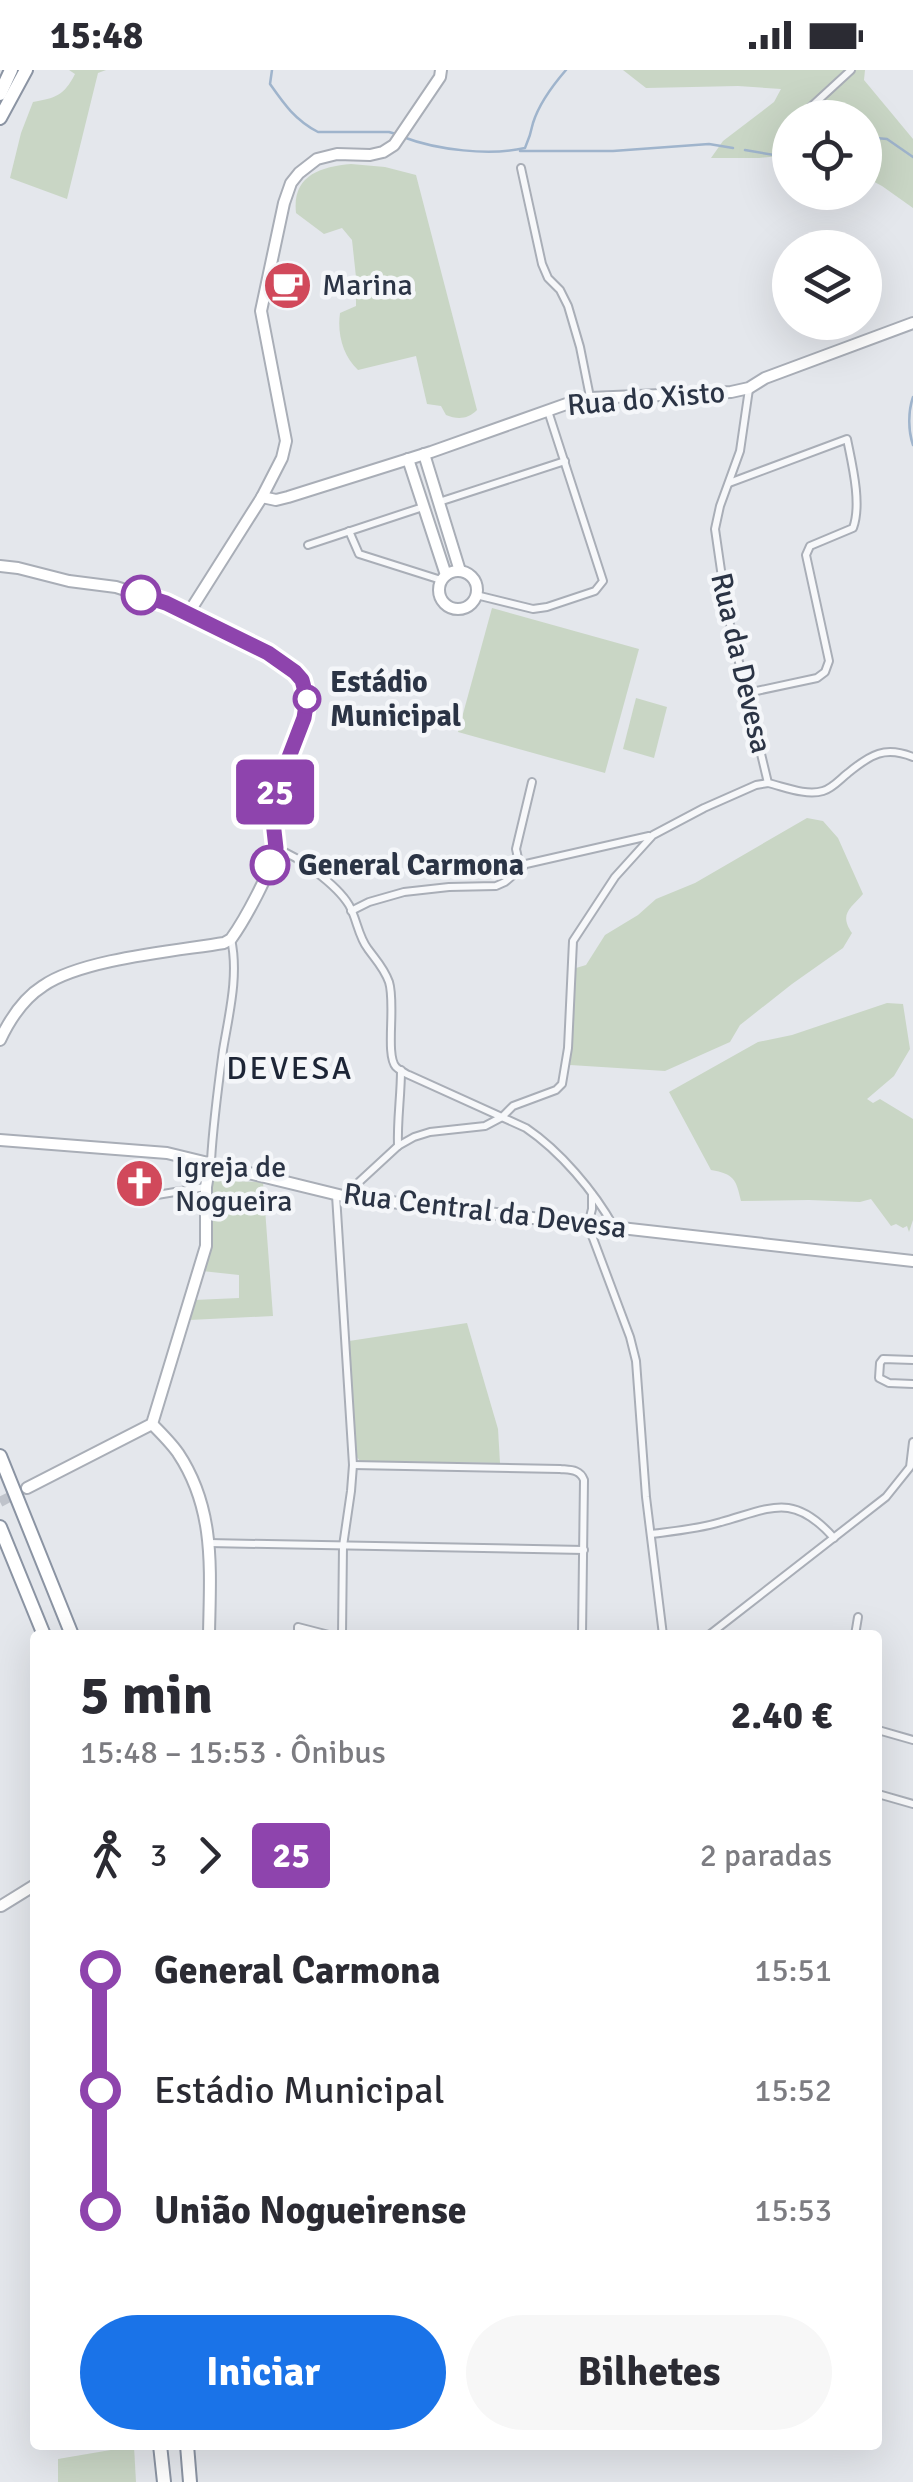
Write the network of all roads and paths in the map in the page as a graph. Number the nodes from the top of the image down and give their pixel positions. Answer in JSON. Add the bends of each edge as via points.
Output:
{"nodes":[{"id":1,"x":12,"y":70,"type":"edge"},
{"id":2,"x":26,"y":70,"type":"edge"},
{"id":3,"x":441,"y":70,"type":"edge"},
{"id":4,"x":851,"y":70,"type":"edge"},
{"id":5,"x":0,"y":94,"type":"edge"},
{"id":6,"x":818,"y":100,"type":"edge"},
{"id":7,"x":0,"y":118,"type":"edge"},
{"id":8,"x":521,"y":168,"type":"dead end"},
{"id":9,"x":913,"y":323,"type":"edge"},
{"id":10,"x":749,"y":388,"type":"junction"},
{"id":11,"x":590,"y":398,"type":"junction"},
{"id":12,"x":548,"y":409,"type":"junction"},
{"id":13,"x":424,"y":454,"type":"junction"},
{"id":14,"x":408,"y":458,"type":"junction"},
{"id":15,"x":565,"y":461,"type":"junction"},
{"id":16,"x":728,"y":483,"type":"junction"},
{"id":17,"x":262,"y":497,"type":"junction"},
{"id":18,"x":438,"y":502,"type":"junction"},
{"id":19,"x":424,"y":506,"type":"junction"},
{"id":20,"x":349,"y":531,"type":"junction"},
{"id":21,"x":308,"y":545,"type":"dead end"},
{"id":22,"x":0,"y":566,"type":"edge"},
{"id":23,"x":460,"y":571,"type":"junction"},
{"id":24,"x":443,"y":578,"type":"junction"},
{"id":25,"x":476,"y":595,"type":"junction"},
{"id":26,"x":188,"y":614,"type":"junction"},
{"id":27,"x":747,"y":693,"type":"junction"},
{"id":28,"x":913,"y":757,"type":"edge"},
{"id":29,"x":532,"y":782,"type":"dead end"},
{"id":30,"x":768,"y":783,"type":"junction"},
{"id":31,"x":654,"y":835,"type":"junction"},
{"id":32,"x":276,"y":848,"type":"junction"},
{"id":33,"x":520,"y":867,"type":"junction"},
{"id":34,"x":351,"y":911,"type":"junction"},
{"id":35,"x":232,"y":939,"type":"junction"},
{"id":36,"x":0,"y":1040,"type":"edge"},
{"id":37,"x":400,"y":1070,"type":"junction"},
{"id":38,"x":502,"y":1117,"type":"junction"},
{"id":39,"x":0,"y":1140,"type":"edge"},
{"id":40,"x":398,"y":1146,"type":"junction"},
{"id":41,"x":210,"y":1162,"type":"junction"},
{"id":42,"x":206,"y":1187,"type":"junction"},
{"id":43,"x":592,"y":1192,"type":"junction"},
{"id":44,"x":157,"y":1195,"type":"dead end"},
{"id":45,"x":342,"y":1195,"type":"junction"},
{"id":46,"x":588,"y":1225,"type":"junction"},
{"id":47,"x":614,"y":1228,"type":"junction"},
{"id":48,"x":913,"y":1261,"type":"edge"},
{"id":49,"x":913,"y":1360,"type":"edge"},
{"id":50,"x":913,"y":1384,"type":"edge"},
{"id":51,"x":152,"y":1424,"type":"junction"},
{"id":52,"x":913,"y":1442,"type":"edge"},
{"id":53,"x":0,"y":1456,"type":"edge"},
{"id":54,"x":353,"y":1466,"type":"junction"},
{"id":55,"x":27,"y":1488,"type":"tunnel mouth"},
{"id":56,"x":0,"y":1526,"type":"edge"},
{"id":57,"x":651,"y":1534,"type":"junction"},
{"id":58,"x":834,"y":1538,"type":"junction"},
{"id":59,"x":208,"y":1543,"type":"junction"},
{"id":60,"x":343,"y":1546,"type":"junction"},
{"id":61,"x":584,"y":1550,"type":"junction"},
{"id":62,"x":858,"y":1617,"type":"dead end"},
{"id":63,"x":42,"y":1630,"type":"edge"},
{"id":64,"x":70,"y":1630,"type":"edge"},
{"id":65,"x":209,"y":1630,"type":"edge"},
{"id":66,"x":342,"y":1630,"type":"edge"},
{"id":67,"x":582,"y":1630,"type":"edge"},
{"id":68,"x":662,"y":1630,"type":"edge"},
{"id":69,"x":715,"y":1630,"type":"edge"},
{"id":70,"x":856,"y":1630,"type":"edge"},
{"id":71,"x":882,"y":1731,"type":"edge"},
{"id":72,"x":913,"y":1740,"type":"edge"},
{"id":73,"x":882,"y":1795,"type":"edge"},
{"id":74,"x":913,"y":1804,"type":"edge"},
{"id":75,"x":30,"y":1887,"type":"edge"},
{"id":76,"x":0,"y":1906,"type":"edge"},
{"id":77,"x":161,"y":2450,"type":"edge"},
{"id":78,"x":187,"y":2450,"type":"edge"},
{"id":79,"x":164,"y":2482,"type":"edge"},
{"id":80,"x":190,"y":2482,"type":"edge"}],
"edges":[{"from":1,"to":5,"type":"highway"},
{"from":2,"to":7,"type":"highway"},
{"from":3,"to":17,"type":"street","via":[[383,152],[317,159],[291,183],[261,311],[286,440]]},
{"from":4,"to":6,"type":"street"},
{"from":8,"to":11,"type":"street","via":[[542,264],[568,306]]},
{"from":9,"to":10,"type":"street","name":"Rua do Xisto"},
{"from":10,"to":11,"type":"street","name":"Rua do Xisto"},
{"from":10,"to":16,"type":"street","name":"Rua da Devesa"},
{"from":11,"to":12,"type":"street","name":"Rua do Xisto"},
{"from":12,"to":13,"type":"street","name":"Rua do Xisto"},
{"from":12,"to":15,"type":"street"},
{"from":13,"to":14,"type":"street","name":"Rua do Xisto"},
{"from":13,"to":18,"type":"street"},
{"from":14,"to":17,"type":"street","name":"Rua do Xisto","via":[[288,497]]},
{"from":14,"to":19,"type":"street"},
{"from":15,"to":18,"type":"street"},
{"from":15,"to":25,"type":"street","via":[[600,587],[533,608]]},
{"from":16,"to":27,"type":"street","name":"Rua da Devesa","via":[[717,551]]},
{"from":16,"to":27,"type":"street","via":[[847,439],[856,520],[853,528],[810,546],[806,555],[825,672]]},
{"from":17,"to":26,"type":"street"},
{"from":18,"to":23,"type":"street"},
{"from":19,"to":20,"type":"street"},
{"from":19,"to":24,"type":"street"},
{"from":20,"to":21,"type":"street"},
{"from":20,"to":24,"type":"street","via":[[359,554]]},
{"from":22,"to":26,"type":"street","via":[[116,587]]},
{"from":23,"to":24,"type":"street"},
{"from":23,"to":25,"type":"street","via":[[472,577]]},
{"from":24,"to":25,"type":"street","via":[[438,594],[448,607],[465,608]]},
{"from":26,"to":32,"type":"street","via":[[268,653],[302,680],[304,718],[271,804]]},
{"from":27,"to":30,"type":"street","name":"Rua da Devesa"},
{"from":28,"to":30,"type":"street","name":"Rua da Devesa","via":[[896,750],[878,753],[819,792]]},
{"from":29,"to":33,"type":"street","via":[[516,849]]},
{"from":30,"to":31,"type":"street"},
{"from":31,"to":33,"type":"street"},
{"from":31,"to":38,"type":"street","via":[[615,877],[573,942],[562,1084]]},
{"from":32,"to":34,"type":"street","via":[[312,868]]},
{"from":32,"to":35,"type":"street"},
{"from":33,"to":34,"type":"street","via":[[496,886],[404,892]]},
{"from":34,"to":37,"type":"street","via":[[388,981],[390,1050]]},
{"from":35,"to":36,"type":"street","via":[[67,974],[41,986]]},
{"from":35,"to":41,"type":"street","via":[[232,998]]},
{"from":37,"to":38,"type":"street"},
{"from":37,"to":40,"type":"street"},
{"from":38,"to":40,"type":"street"},
{"from":38,"to":43,"type":"street","via":[[538,1136]]},
{"from":39,"to":41,"type":"street","name":"Rua Central da Devesa","via":[[132,1148]]},
{"from":40,"to":45,"type":"street"},
{"from":41,"to":42,"type":"street"},
{"from":41,"to":45,"type":"street","name":"Rua Central da Devesa"},
{"from":42,"to":44,"type":"street"},
{"from":42,"to":51,"type":"street","via":[[206,1246]]},
{"from":43,"to":46,"type":"street"},
{"from":43,"to":47,"type":"street"},
{"from":45,"to":46,"type":"street","name":"Rua Central da Devesa"},
{"from":45,"to":54,"type":"street"},
{"from":46,"to":47,"type":"street","name":"Rua Central da Devesa"},
{"from":46,"to":57,"type":"street","via":[[636,1361]]},
{"from":47,"to":48,"type":"street","name":"Rua Central da Devesa"},
{"from":49,"to":50,"type":"street","via":[[883,1359],[879,1378]]},
{"from":51,"to":55,"type":"street"},
{"from":51,"to":59,"type":"street","via":[[192,1478]]},
{"from":52,"to":58,"type":"street","via":[[910,1467],[886,1497]]},
{"from":53,"to":64,"type":"highway"},
{"from":54,"to":60,"type":"street"},
{"from":54,"to":61,"type":"street","via":[[576,1471],[584,1480]]},
{"from":56,"to":63,"type":"highway"},
{"from":57,"to":58,"type":"street","via":[[697,1529],[774,1506],[819,1520]]},
{"from":57,"to":68,"type":"street"},
{"from":58,"to":69,"type":"street"},
{"from":59,"to":60,"type":"street"},
{"from":59,"to":65,"type":"street"},
{"from":60,"to":61,"type":"street"},
{"from":60,"to":66,"type":"street"},
{"from":61,"to":67,"type":"street"},
{"from":62,"to":70,"type":"street"},
{"from":71,"to":72,"type":"street"},
{"from":73,"to":74,"type":"street"},
{"from":75,"to":76,"type":"street"},
{"from":77,"to":79,"type":"highway"},
{"from":78,"to":80,"type":"highway"}]}
